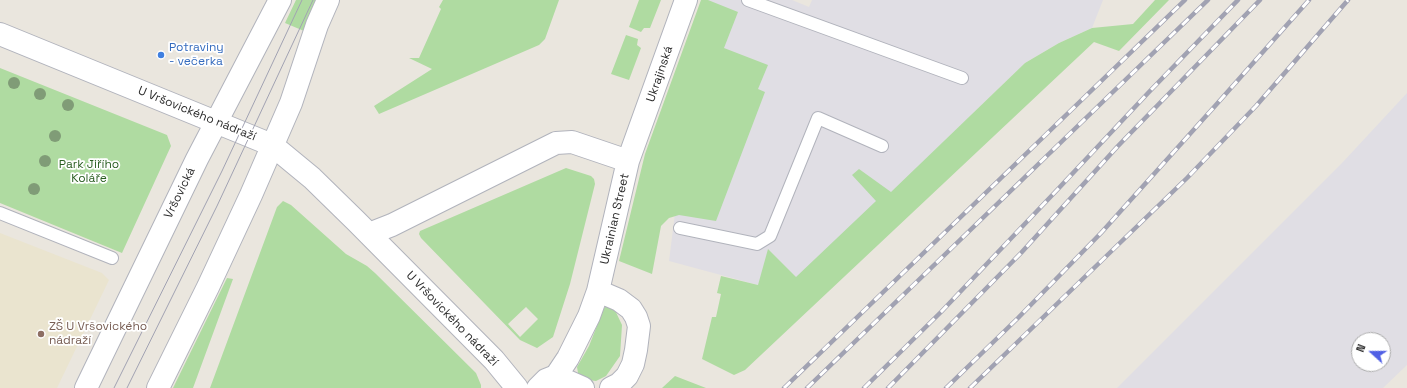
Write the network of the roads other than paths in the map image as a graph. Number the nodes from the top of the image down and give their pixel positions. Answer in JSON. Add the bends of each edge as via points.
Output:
{"nodes":[{"id":1,"x":280,"y":0,"type":"edge"},
{"id":2,"x":328,"y":0,"type":"edge"},
{"id":3,"x":686,"y":0,"type":"edge"},
{"id":4,"x":748,"y":0,"type":"edge"},
{"id":5,"x":0,"y":34,"type":"edge"},
{"id":6,"x":962,"y":78,"type":"dead end"},
{"id":7,"x":217,"y":122,"type":"junction"},
{"id":8,"x":272,"y":145,"type":"junction"},
{"id":9,"x":882,"y":146,"type":"dead end"},
{"id":10,"x":628,"y":161,"type":"junction"},
{"id":11,"x":0,"y":213,"type":"edge"},
{"id":12,"x":680,"y":228,"type":"dead end"},
{"id":13,"x":369,"y":234,"type":"junction"},
{"id":14,"x":112,"y":258,"type":"dead end"},
{"id":15,"x":598,"y":291,"type":"junction"},
{"id":16,"x":547,"y":382,"type":"edge"},
{"id":17,"x":86,"y":388,"type":"edge"},
{"id":18,"x":158,"y":388,"type":"edge"},
{"id":19,"x":517,"y":388,"type":"edge"},
{"id":20,"x":584,"y":388,"type":"edge"},
{"id":21,"x":611,"y":388,"type":"edge"}],
"edges":[{"from":1,"to":7,"type":"street","name":"Vršovická"},
{"from":2,"to":8,"type":"street","via":[[291,103]]},
{"from":3,"to":10,"type":"street","name":"Ukrainian Street"},
{"from":4,"to":6,"type":"lane"},
{"from":5,"to":7,"type":"street","name":"U Vršovického nádraží"},
{"from":7,"to":8,"type":"street","name":"U Vršovického nádraží"},
{"from":7,"to":17,"type":"street","name":"Vršovická"},
{"from":8,"to":13,"type":"street","name":"U Vršovického nádraží","via":[[312,178]]},
{"from":8,"to":18,"type":"street","via":[[208,287]]},
{"from":9,"to":12,"type":"lane","via":[[818,118],[770,236],[757,244]]},
{"from":10,"to":13,"type":"street","via":[[572,142],[556,144]]},
{"from":10,"to":15,"type":"street","name":"Ukrainian Street"},
{"from":11,"to":14,"type":"lane"},
{"from":13,"to":19,"type":"street","name":"U Vršovického nádraží","via":[[494,360]]},
{"from":15,"to":16,"type":"street","name":"Ukrainian Street","via":[[575,344]]},
{"from":15,"to":21,"type":"street","via":[[625,304],[636,317],[639,326],[633,364],[627,376]]},
{"from":16,"to":20,"type":"street","name":"Ukrainian Street"}]}
